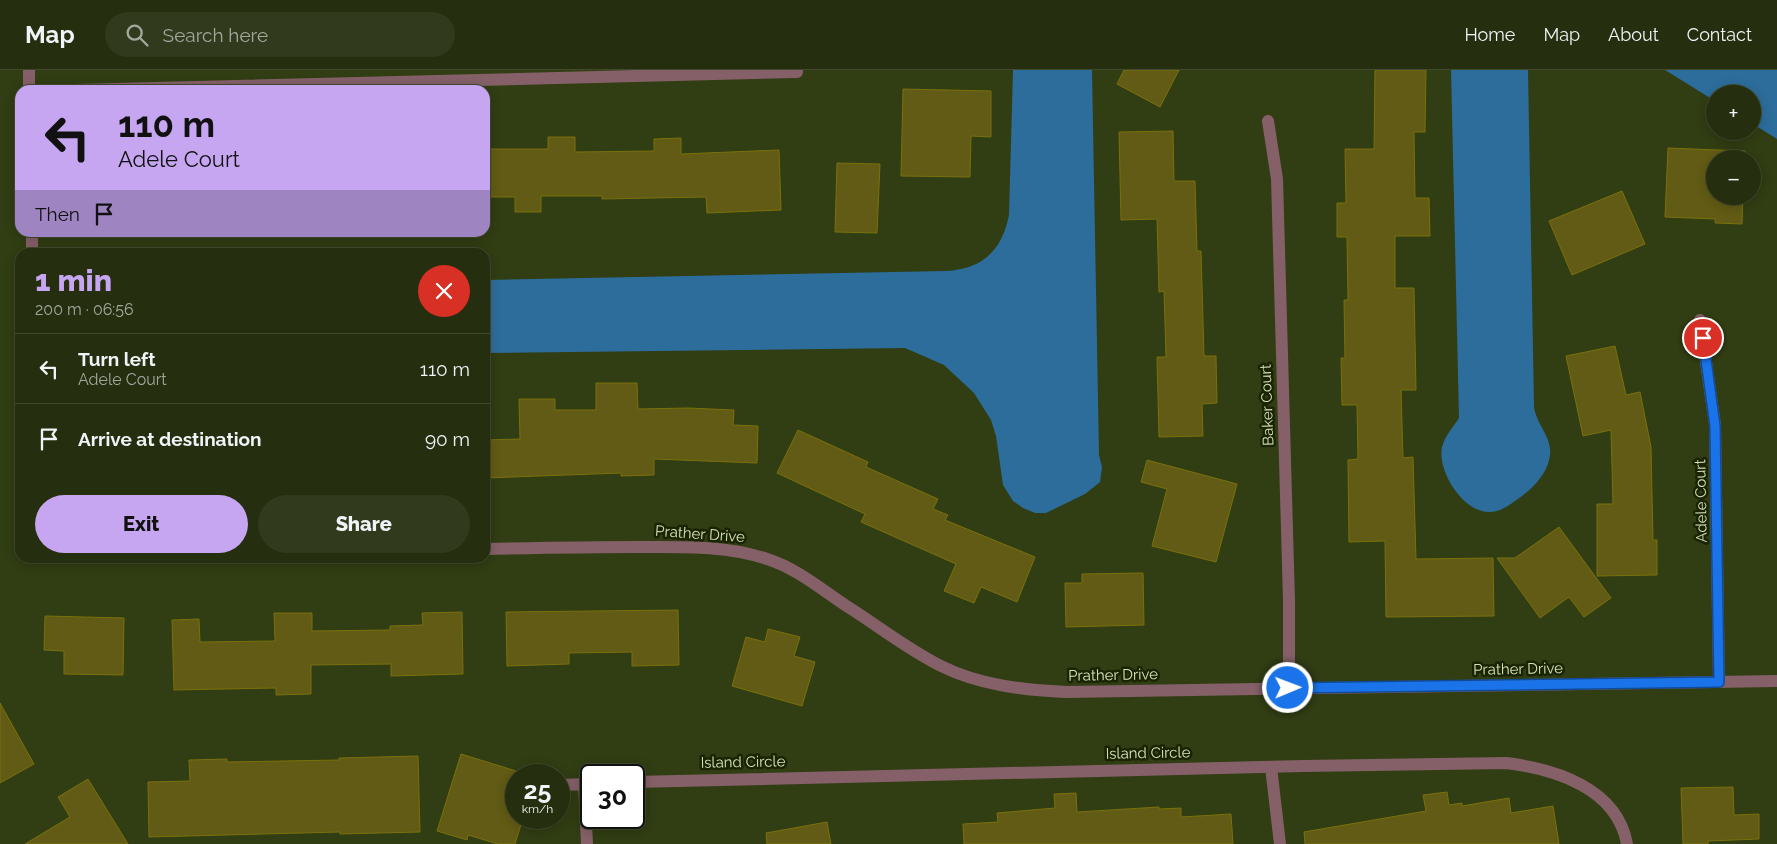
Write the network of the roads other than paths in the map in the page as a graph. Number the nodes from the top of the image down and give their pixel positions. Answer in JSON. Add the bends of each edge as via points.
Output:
{"nodes":[{"id":1,"x":29,"y":70,"type":"edge"},
{"id":2,"x":797,"y":72,"type":"dead end"},
{"id":3,"x":29,"y":85,"type":"edge"},
{"id":4,"x":275,"y":85,"type":"edge"},
{"id":5,"x":1268,"y":121,"type":"dead end"},
{"id":6,"x":1700,"y":320,"type":"dead end"},
{"id":7,"x":490,"y":549,"type":"edge"},
{"id":8,"x":1777,"y":681,"type":"edge"},
{"id":9,"x":1719,"y":682,"type":"junction"},
{"id":10,"x":1288,"y":688,"type":"junction"},
{"id":11,"x":1271,"y":767,"type":"junction"},
{"id":12,"x":645,"y":782,"type":"edge"},
{"id":13,"x":587,"y":829,"type":"edge"},
{"id":14,"x":587,"y":844,"type":"edge"},
{"id":15,"x":1280,"y":844,"type":"edge"},
{"id":16,"x":1627,"y":844,"type":"edge"}],
"edges":[{"from":1,"to":3,"type":"street"},
{"from":2,"to":4,"type":"street"},
{"from":5,"to":10,"type":"street","name":"Baker Court","via":[[1277,179],[1289,601]]},
{"from":6,"to":9,"type":"street","name":"Adele Court","via":[[1715,426]]},
{"from":7,"to":10,"type":"street","name":"Prather Drive","via":[[673,547],[739,551],[769,559],[797,573],[942,666],[1006,687],[1066,692]]},
{"from":8,"to":9,"type":"street","name":"Prather Drive"},
{"from":9,"to":10,"type":"street","name":"Prather Drive"},
{"from":11,"to":12,"type":"street","name":"Island Circle"},
{"from":11,"to":15,"type":"street"},
{"from":11,"to":16,"type":"street","name":"Island Circle","via":[[1474,762],[1535,767],[1566,776],[1591,790],[1613,810]]},
{"from":13,"to":14,"type":"street"}]}
